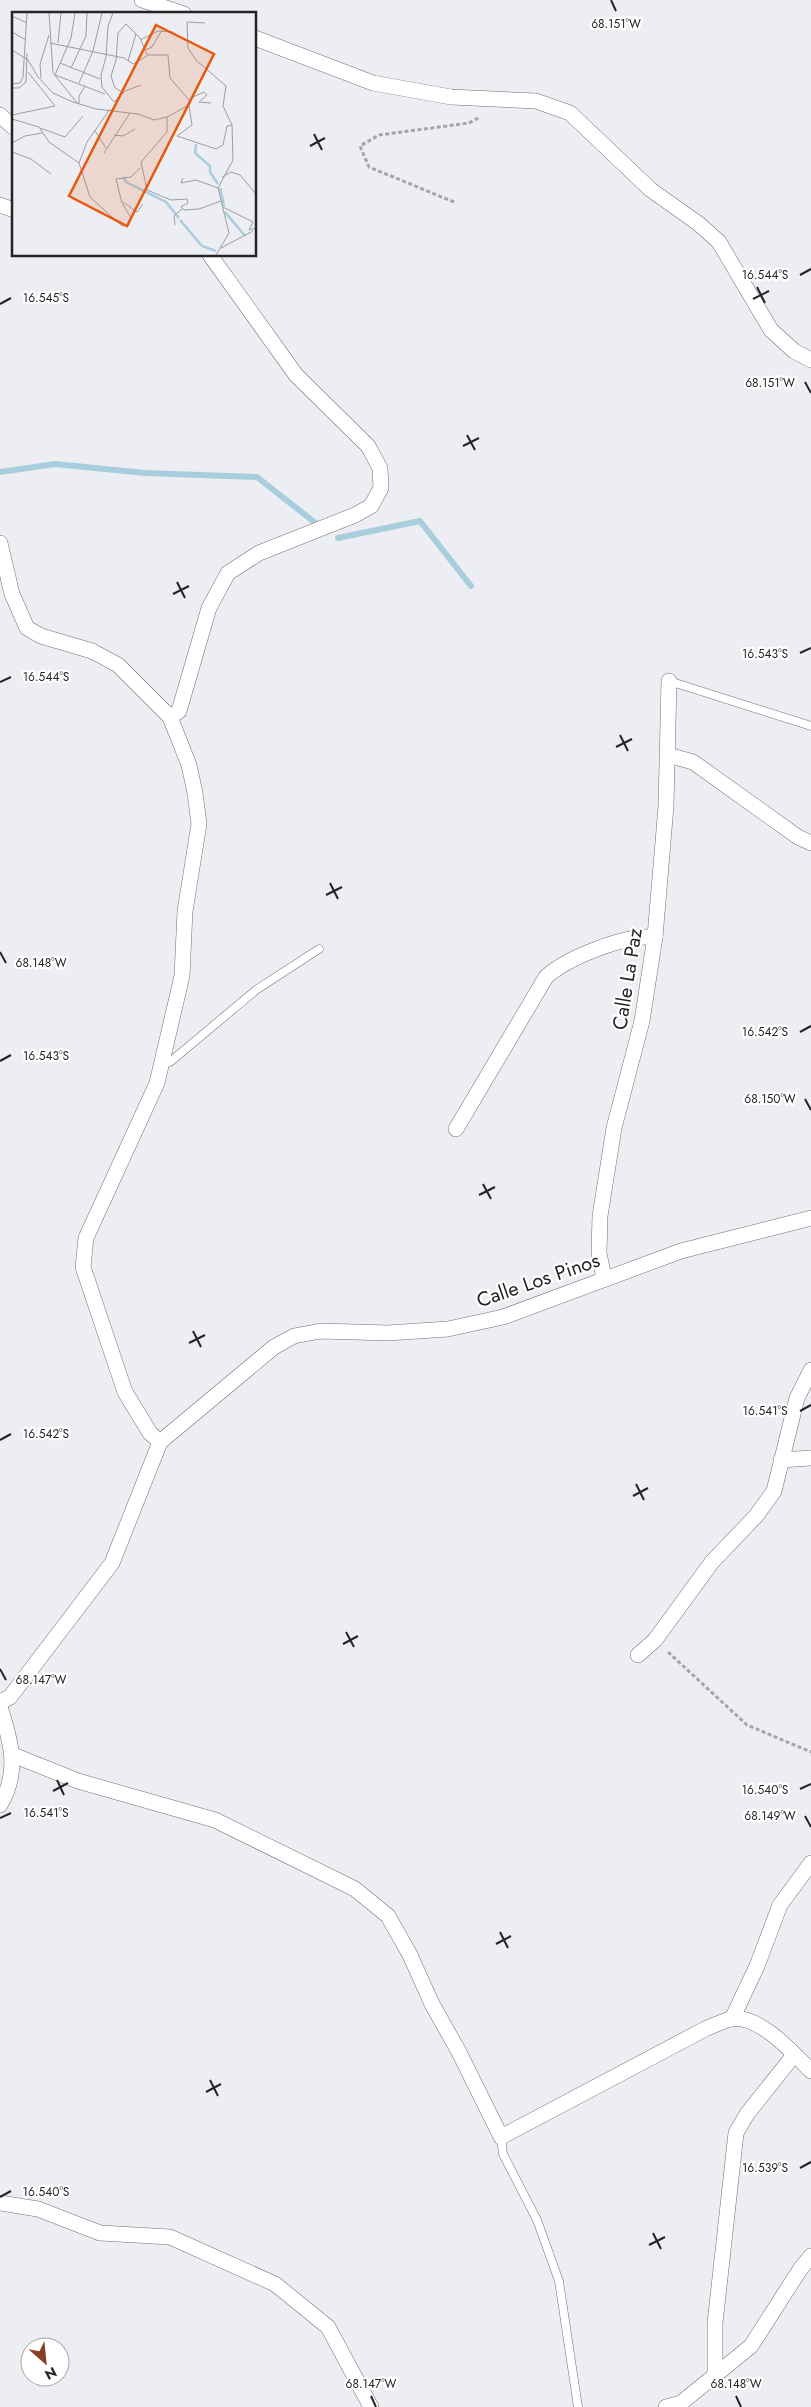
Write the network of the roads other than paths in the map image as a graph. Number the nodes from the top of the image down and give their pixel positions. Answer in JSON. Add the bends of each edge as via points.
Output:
{"nodes":[{"id":1,"x":142,"y":0,"type":"edge"},
{"id":2,"x":178,"y":12,"type":"edge"},
{"id":3,"x":256,"y":38,"type":"edge"},
{"id":4,"x":0,"y":115,"type":"edge"},
{"id":5,"x":12,"y":126,"type":"edge"},
{"id":6,"x":0,"y":205,"type":"edge"},
{"id":7,"x":12,"y":209,"type":"edge"},
{"id":8,"x":211,"y":256,"type":"edge"},
{"id":9,"x":811,"y":360,"type":"edge"},
{"id":10,"x":0,"y":543,"type":"edge"},
{"id":11,"x":668,"y":681,"type":"joint"},
{"id":12,"x":170,"y":717,"type":"junction"},
{"id":13,"x":811,"y":726,"type":"edge"},
{"id":14,"x":668,"y":755,"type":"junction"},
{"id":15,"x":811,"y":843,"type":"edge"},
{"id":16,"x":655,"y":937,"type":"junction"},
{"id":17,"x":319,"y":949,"type":"dead end"},
{"id":18,"x":162,"y":1062,"type":"junction"},
{"id":19,"x":456,"y":1128,"type":"dead end"},
{"id":20,"x":811,"y":1218,"type":"edge"},
{"id":21,"x":604,"y":1278,"type":"junction"},
{"id":22,"x":811,"y":1370,"type":"edge"},
{"id":23,"x":160,"y":1442,"type":"junction"},
{"id":24,"x":811,"y":1458,"type":"edge"},
{"id":25,"x":781,"y":1460,"type":"junction"},
{"id":26,"x":638,"y":1655,"type":"dead end"},
{"id":27,"x":0,"y":1702,"type":"edge"},
{"id":28,"x":0,"y":1708,"type":"edge"},
{"id":29,"x":13,"y":1756,"type":"junction"},
{"id":30,"x":0,"y":1805,"type":"edge"},
{"id":31,"x":811,"y":1863,"type":"edge"},
{"id":32,"x":732,"y":2019,"type":"junction"},
{"id":33,"x":794,"y":2055,"type":"junction"},
{"id":34,"x":811,"y":2071,"type":"edge"},
{"id":35,"x":500,"y":2137,"type":"junction"},
{"id":36,"x":0,"y":2203,"type":"edge"},
{"id":37,"x":811,"y":2256,"type":"edge"},
{"id":38,"x":714,"y":2376,"type":"junction"},
{"id":39,"x":371,"y":2407,"type":"edge"},
{"id":40,"x":578,"y":2407,"type":"edge"},
{"id":41,"x":666,"y":2407,"type":"edge"}],
"edges":[{"from":1,"to":2,"type":"street"},
{"from":3,"to":9,"type":"street","via":[[373,83],[451,97],[536,101],[570,113],[652,190],[719,242],[772,330],[794,351]]},
{"from":4,"to":5,"type":"street"},
{"from":6,"to":7,"type":"street"},
{"from":8,"to":12,"type":"street","via":[[296,375],[368,446],[380,468],[381,488],[371,506],[355,516],[259,553],[228,574],[209,608],[179,711]]},
{"from":10,"to":12,"type":"street","via":[[12,594],[27,628],[41,636],[92,651],[118,665]]},
{"from":11,"to":13,"type":"lane"},
{"from":11,"to":14,"type":"street","name":"Calle La Paz"},
{"from":12,"to":18,"type":"street","via":[[189,765],[199,824],[184,910],[182,976]]},
{"from":14,"to":15,"type":"street","via":[[693,762]]},
{"from":14,"to":16,"type":"street","name":"Calle La Paz"},
{"from":16,"to":19,"type":"street","via":[[628,940],[592,952],[560,966],[546,977]]},
{"from":16,"to":21,"type":"street","name":"Calle La Paz","via":[[642,1021],[614,1128],[600,1216],[599,1253]]},
{"from":17,"to":18,"type":"lane","via":[[256,990],[170,1062]]},
{"from":18,"to":23,"type":"street","via":[[157,1083],[86,1238],[83,1267],[124,1392],[150,1433]]},
{"from":20,"to":21,"type":"street","name":"Calle Los Pinos","via":[[681,1251]]},
{"from":21,"to":23,"type":"street","name":"Calle Los Pinos","via":[[503,1317],[448,1329],[388,1333],[320,1331],[294,1336],[274,1347]]},
{"from":22,"to":25,"type":"street","via":[[798,1398]]},
{"from":23,"to":27,"type":"street","via":[[112,1563],[10,1697]]},
{"from":24,"to":25,"type":"street"},
{"from":25,"to":26,"type":"street","via":[[774,1491],[756,1516],[712,1562],[655,1640]]},
{"from":28,"to":29,"type":"street"},
{"from":29,"to":30,"type":"street","via":[[8,1791]]},
{"from":29,"to":35,"type":"street","via":[[78,1781],[215,1820],[355,1889],[388,1916]]},
{"from":31,"to":32,"type":"street","via":[[780,1905]]},
{"from":32,"to":33,"type":"street","via":[[747,2020],[774,2036]]},
{"from":32,"to":35,"type":"street","via":[[705,2029]]},
{"from":33,"to":34,"type":"street"},
{"from":33,"to":38,"type":"street","via":[[747,2114],[736,2133],[715,2323]]},
{"from":35,"to":40,"type":"lane","via":[[503,2154],[537,2220],[559,2280]]},
{"from":36,"to":39,"type":"street","via":[[38,2209],[100,2234],[170,2237],[275,2284],[328,2327]]},
{"from":37,"to":38,"type":"street","via":[[750,2346]]},
{"from":38,"to":41,"type":"street","via":[[681,2403]]}]}
